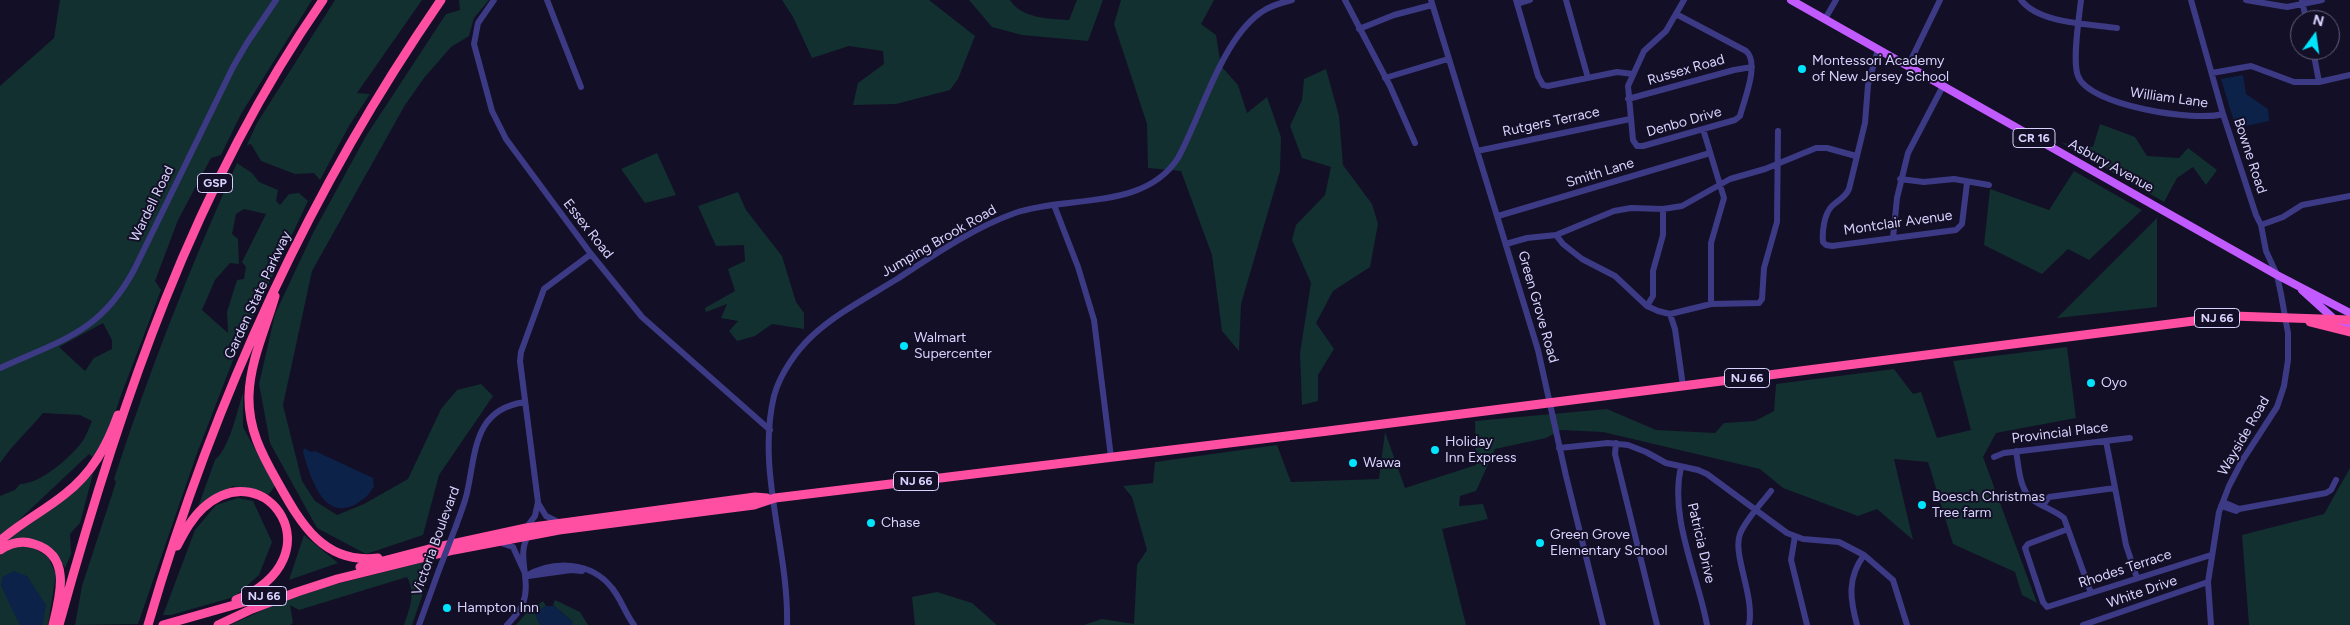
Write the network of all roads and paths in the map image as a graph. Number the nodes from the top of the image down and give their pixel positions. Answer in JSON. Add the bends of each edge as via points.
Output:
{"nodes":[{"id":1,"x":276,"y":0,"type":"edge"},
{"id":2,"x":323,"y":0,"type":"edge"},
{"id":3,"x":441,"y":0,"type":"edge"},
{"id":4,"x":494,"y":0,"type":"edge"},
{"id":5,"x":547,"y":0,"type":"edge"},
{"id":6,"x":1292,"y":0,"type":"edge"},
{"id":7,"x":1344,"y":0,"type":"edge"},
{"id":8,"x":1530,"y":0,"type":"edge"},
{"id":9,"x":1566,"y":0,"type":"edge"},
{"id":10,"x":1684,"y":0,"type":"edge"},
{"id":11,"x":1791,"y":0,"type":"edge"},
{"id":12,"x":1836,"y":0,"type":"edge"},
{"id":13,"x":2022,"y":0,"type":"edge"},
{"id":14,"x":2081,"y":0,"type":"edge"},
{"id":15,"x":2191,"y":0,"type":"edge"},
{"id":16,"x":2246,"y":0,"type":"edge"},
{"id":17,"x":2322,"y":0,"type":"edge"},
{"id":18,"x":1938,"y":1,"type":"edge"},
{"id":19,"x":1432,"y":2,"type":"edge"},
{"id":20,"x":1516,"y":2,"type":"edge"},
{"id":21,"x":2302,"y":2,"type":"edge"},
{"id":22,"x":1676,"y":14,"type":"junction"},
{"id":23,"x":1825,"y":19,"type":"junction"},
{"id":24,"x":2079,"y":24,"type":"junction"},
{"id":25,"x":2117,"y":28,"type":"dead end"},
{"id":26,"x":1359,"y":29,"type":"junction"},
{"id":27,"x":1878,"y":49,"type":"junction"},
{"id":28,"x":1448,"y":59,"type":"junction"},
{"id":29,"x":2315,"y":60,"type":"edge"},
{"id":30,"x":1908,"y":66,"type":"junction"},
{"id":31,"x":1752,"y":67,"type":"junction"},
{"id":32,"x":1633,"y":74,"type":"junction"},
{"id":33,"x":2212,"y":74,"type":"junction"},
{"id":34,"x":2350,"y":76,"type":"edge"},
{"id":35,"x":1385,"y":78,"type":"junction"},
{"id":36,"x":1588,"y":78,"type":"junction"},
{"id":37,"x":2320,"y":82,"type":"junction"},
{"id":38,"x":1943,"y":86,"type":"junction"},
{"id":39,"x":581,"y":87,"type":"dead end"},
{"id":40,"x":1628,"y":99,"type":"junction"},
{"id":41,"x":2223,"y":114,"type":"junction"},
{"id":42,"x":1630,"y":119,"type":"junction"},
{"id":43,"x":1703,"y":129,"type":"junction"},
{"id":44,"x":1778,"y":131,"type":"dead end"},
{"id":45,"x":1415,"y":143,"type":"dead end"},
{"id":46,"x":1477,"y":151,"type":"junction"},
{"id":47,"x":1710,"y":153,"type":"junction"},
{"id":48,"x":1856,"y":156,"type":"junction"},
{"id":49,"x":1776,"y":164,"type":"junction"},
{"id":50,"x":1900,"y":179,"type":"junction"},
{"id":51,"x":1967,"y":183,"type":"junction"},
{"id":52,"x":1720,"y":184,"type":"junction"},
{"id":53,"x":1989,"y":185,"type":"dead end"},
{"id":54,"x":2350,"y":196,"type":"edge"},
{"id":55,"x":1054,"y":205,"type":"junction"},
{"id":56,"x":1663,"y":209,"type":"junction"},
{"id":57,"x":1498,"y":216,"type":"junction"},
{"id":58,"x":2261,"y":225,"type":"junction"},
{"id":59,"x":1556,"y":235,"type":"junction"},
{"id":60,"x":1893,"y":238,"type":"junction"},
{"id":61,"x":1506,"y":244,"type":"junction"},
{"id":62,"x":591,"y":254,"type":"junction"},
{"id":63,"x":283,"y":269,"type":"junction"},
{"id":64,"x":2277,"y":275,"type":"junction"},
{"id":65,"x":2288,"y":281,"type":"junction"},
{"id":66,"x":1711,"y":304,"type":"junction"},
{"id":67,"x":1646,"y":306,"type":"junction"},
{"id":68,"x":2350,"y":313,"type":"edge"},
{"id":69,"x":1670,"y":314,"type":"junction"},
{"id":70,"x":2285,"y":318,"type":"junction"},
{"id":71,"x":2334,"y":319,"type":"junction"},
{"id":72,"x":2350,"y":320,"type":"edge"},
{"id":73,"x":2350,"y":330,"type":"edge"},
{"id":74,"x":0,"y":368,"type":"edge"},
{"id":75,"x":1683,"y":386,"type":"junction"},
{"id":76,"x":133,"y":388,"type":"junction"},
{"id":77,"x":525,"y":402,"type":"junction"},
{"id":78,"x":1551,"y":403,"type":"junction"},
{"id":79,"x":770,"y":430,"type":"junction"},
{"id":80,"x":2130,"y":438,"type":"dead end"},
{"id":81,"x":2106,"y":441,"type":"junction"},
{"id":82,"x":1616,"y":443,"type":"junction"},
{"id":83,"x":1560,"y":448,"type":"junction"},
{"id":84,"x":2016,"y":451,"type":"junction"},
{"id":85,"x":1111,"y":457,"type":"junction"},
{"id":86,"x":1994,"y":457,"type":"dead end"},
{"id":87,"x":1681,"y":467,"type":"junction"},
{"id":88,"x":2336,"y":480,"type":"dead end"},
{"id":89,"x":2115,"y":488,"type":"junction"},
{"id":90,"x":1771,"y":491,"type":"dead end"},
{"id":91,"x":774,"y":498,"type":"junction"},
{"id":92,"x":538,"y":502,"type":"junction"},
{"id":93,"x":2222,"y":504,"type":"junction"},
{"id":94,"x":2043,"y":505,"type":"junction"},
{"id":95,"x":1756,"y":511,"type":"junction"},
{"id":96,"x":558,"y":522,"type":"junction"},
{"id":97,"x":2068,"y":529,"type":"junction"},
{"id":98,"x":528,"y":531,"type":"junction"},
{"id":99,"x":1795,"y":536,"type":"junction"},
{"id":100,"x":466,"y":540,"type":"junction"},
{"id":101,"x":0,"y":542,"type":"edge"},
{"id":102,"x":490,"y":542,"type":"junction"},
{"id":103,"x":0,"y":550,"type":"edge"},
{"id":104,"x":1864,"y":555,"type":"junction"},
{"id":105,"x":2211,"y":555,"type":"junction"},
{"id":106,"x":167,"y":564,"type":"junction"},
{"id":107,"x":526,"y":576,"type":"junction"},
{"id":108,"x":2137,"y":578,"type":"junction"},
{"id":109,"x":337,"y":579,"type":"junction"},
{"id":110,"x":2208,"y":582,"type":"junction"},
{"id":111,"x":310,"y":584,"type":"junction"},
{"id":112,"x":2091,"y":593,"type":"junction"},
{"id":113,"x":218,"y":609,"type":"junction"},
{"id":114,"x":53,"y":625,"type":"edge"},
{"id":115,"x":59,"y":625,"type":"edge"},
{"id":116,"x":148,"y":625,"type":"edge"},
{"id":117,"x":163,"y":625,"type":"edge"},
{"id":118,"x":218,"y":625,"type":"edge"},
{"id":119,"x":419,"y":625,"type":"edge"},
{"id":120,"x":507,"y":625,"type":"edge"},
{"id":121,"x":634,"y":625,"type":"edge"},
{"id":122,"x":787,"y":625,"type":"edge"},
{"id":123,"x":1603,"y":625,"type":"edge"},
{"id":124,"x":1657,"y":625,"type":"edge"},
{"id":125,"x":1707,"y":625,"type":"edge"},
{"id":126,"x":1749,"y":625,"type":"edge"},
{"id":127,"x":1807,"y":625,"type":"edge"},
{"id":128,"x":1857,"y":625,"type":"edge"},
{"id":129,"x":1906,"y":625,"type":"edge"},
{"id":130,"x":2083,"y":625,"type":"edge"},
{"id":131,"x":2211,"y":625,"type":"edge"}],
"edges":[{"from":1,"to":74,"type":"street","name":"Wardell Road","via":[[236,61],[119,296],[83,329]]},
{"from":2,"to":76,"type":"highway","number":"GSP","via":[[262,96],[214,185],[171,286]]},
{"from":3,"to":63,"type":"highway","name":"Garden State Parkway","via":[[355,134]]},
{"from":4,"to":62,"type":"street","name":"Essex Road","via":[[478,23],[474,40],[492,111],[510,145]]},
{"from":5,"to":39,"type":"street"},
{"from":6,"to":55,"type":"street","name":"Jumping Brook Road","via":[[1261,12],[1244,29],[1221,65],[1178,158],[1164,175],[1135,191]]},
{"from":7,"to":26,"type":"street"},
{"from":8,"to":20,"type":"street"},
{"from":9,"to":36,"type":"street"},
{"from":10,"to":22,"type":"street"},
{"from":11,"to":23,"type":"main road","name":"Asbury Avenue","number":"CR 16"},
{"from":12,"to":23,"type":"street"},
{"from":13,"to":24,"type":"street","via":[[2036,12]]},
{"from":14,"to":24,"type":"street","name":"William Lane"},
{"from":15,"to":33,"type":"street","name":"Bowne Road"},
{"from":16,"to":21,"type":"street","via":[[2287,7]]},
{"from":17,"to":21,"type":"street"},
{"from":18,"to":30,"type":"street"},
{"from":19,"to":26,"type":"street"},
{"from":19,"to":28,"type":"street","name":"Green Grove Road"},
{"from":20,"to":36,"type":"street","via":[[1539,81],[1548,86]]},
{"from":22,"to":31,"type":"street","via":[[1746,51]]},
{"from":22,"to":32,"type":"street","via":[[1666,31],[1644,51]]},
{"from":23,"to":27,"type":"main road","name":"Asbury Avenue","number":"CR 16"},
{"from":24,"to":25,"type":"street"},
{"from":24,"to":41,"type":"street","name":"William Lane","via":[[2076,68],[2080,82],[2088,89],[2137,108],[2206,118]]},
{"from":26,"to":35,"type":"street"},
{"from":27,"to":30,"type":"main road","name":"Asbury Avenue","number":"CR 16"},
{"from":27,"to":48,"type":"street","via":[[1868,85],[1865,123]]},
{"from":28,"to":35,"type":"street"},
{"from":28,"to":46,"type":"street","name":"Green Grove Road"},
{"from":29,"to":37,"type":"street"},
{"from":30,"to":38,"type":"main road","name":"Asbury Avenue","number":"CR 16"},
{"from":31,"to":40,"type":"street","name":"Russex Road"},
{"from":31,"to":43,"type":"street","name":"Denbo Drive","via":[[1738,118]]},
{"from":32,"to":36,"type":"street","via":[[1620,72]]},
{"from":32,"to":40,"type":"street","via":[[1627,90]]},
{"from":33,"to":37,"type":"street","via":[[2251,66],[2294,82]]},
{"from":33,"to":41,"type":"street","name":"Bowne Road"},
{"from":34,"to":37,"type":"street"},
{"from":35,"to":45,"type":"street"},
{"from":38,"to":50,"type":"street","via":[[1912,143]]},
{"from":38,"to":64,"type":"main road","name":"Asbury Avenue","number":"CR 16"},
{"from":40,"to":42,"type":"street"},
{"from":41,"to":58,"type":"street","name":"Bowne Road"},
{"from":42,"to":43,"type":"street","name":"Denbo Drive","via":[[1637,146]]},
{"from":42,"to":46,"type":"street","name":"Rutgers Terrace"},
{"from":43,"to":47,"type":"street"},
{"from":44,"to":49,"type":"street"},
{"from":46,"to":57,"type":"street","name":"Green Grove Road"},
{"from":47,"to":52,"type":"street"},
{"from":47,"to":57,"type":"street","name":"Smith Lane"},
{"from":48,"to":49,"type":"street","via":[[1822,148]]},
{"from":48,"to":60,"type":"street","name":"Montclair Avenue","via":[[1848,192],[1827,212],[1825,244],[1832,246]]},
{"from":49,"to":52,"type":"street"},
{"from":49,"to":66,"type":"street","via":[[1778,212],[1764,268],[1761,301],[1750,305]]},
{"from":50,"to":51,"type":"street","via":[[1924,182],[1954,179]]},
{"from":50,"to":60,"type":"street"},
{"from":51,"to":53,"type":"street"},
{"from":51,"to":60,"type":"street","name":"Montclair Avenue","via":[[1959,229]]},
{"from":52,"to":56,"type":"street","via":[[1686,204]]},
{"from":52,"to":66,"type":"street","via":[[1724,198],[1711,242]]},
{"from":54,"to":58,"type":"street","via":[[2302,205]]},
{"from":55,"to":79,"type":"street","name":"Jumping Brook Road","via":[[1016,213],[968,235],[862,300],[820,330],[799,350],[780,378]]},
{"from":55,"to":85,"type":"street","via":[[1094,320]]},
{"from":56,"to":59,"type":"street","via":[[1614,210]]},
{"from":56,"to":67,"type":"street","via":[[1663,235],[1653,271],[1653,296]]},
{"from":57,"to":61,"type":"street","name":"Green Grove Road"},
{"from":58,"to":64,"type":"street","name":"Bowne Road","via":[[2266,250]]},
{"from":59,"to":61,"type":"street"},
{"from":59,"to":67,"type":"street","via":[[1582,259],[1620,280]]},
{"from":61,"to":78,"type":"street","name":"Green Grove Road"},
{"from":62,"to":77,"type":"street","via":[[547,286],[540,296],[520,355]]},
{"from":62,"to":79,"type":"street","name":"Essex Road","via":[[642,317]]},
{"from":63,"to":100,"type":"highway","via":[[252,374],[249,408],[259,449],[299,520],[326,546],[355,558],[378,558],[436,543]]},
{"from":63,"to":106,"type":"highway","name":"Garden State Parkway","via":[[222,411]]},
{"from":64,"to":65,"type":"main road","name":"Asbury Avenue","number":"CR 16"},
{"from":64,"to":70,"type":"street","name":"Bowne Road"},
{"from":65,"to":68,"type":"main road","name":"Asbury Avenue","number":"CR 16"},
{"from":65,"to":71,"type":"main road","name":"Asbury Avenue","number":"CR 16"},
{"from":66,"to":69,"type":"street"},
{"from":67,"to":69,"type":"street"},
{"from":69,"to":75,"type":"street"},
{"from":70,"to":71,"type":"highway","name":"Asbury Avenue","number":"NJ 66"},
{"from":70,"to":73,"type":"highway","name":"Asbury Avenue","number":"NJ 66"},
{"from":70,"to":75,"type":"highway","number":"NJ 66","via":[[2233,316]]},
{"from":70,"to":93,"type":"street","name":"Wayside Road","via":[[2288,360],[2279,402],[2242,461]]},
{"from":71,"to":72,"type":"highway","name":"Asbury Avenue","number":"NJ 66"},
{"from":71,"to":73,"type":"main road","name":"Asbury Avenue","number":"CR 16"},
{"from":75,"to":78,"type":"highway","number":"NJ 66"},
{"from":76,"to":101,"type":"highway","via":[[120,409],[106,446],[87,472],[64,494]]},
{"from":76,"to":115,"type":"highway","number":"GSP"},
{"from":77,"to":92,"type":"street"},
{"from":77,"to":119,"type":"street","name":"Victoria Boulevard","bridge":true,"via":[[502,409],[482,429],[475,446],[466,498]]},
{"from":78,"to":83,"type":"street","name":"Green Grove Road"},
{"from":78,"to":85,"type":"highway","number":"NJ 66"},
{"from":79,"to":91,"type":"street","name":"Jumping Brook Road"},
{"from":80,"to":81,"type":"street","name":"Provincial Place"},
{"from":81,"to":84,"type":"street","name":"Provincial Place"},
{"from":81,"to":89,"type":"street"},
{"from":82,"to":83,"type":"street"},
{"from":82,"to":87,"type":"street","via":[[1638,448]]},
{"from":82,"to":124,"type":"street","via":[[1615,454]]},
{"from":83,"to":123,"type":"street","name":"Green Grove Road"},
{"from":84,"to":86,"type":"street","name":"Provincial Place"},
{"from":84,"to":94,"type":"street","via":[[2025,492]]},
{"from":85,"to":91,"type":"highway","number":"NJ 66"},
{"from":87,"to":95,"type":"street","via":[[1707,474]]},
{"from":87,"to":125,"type":"street","name":"Patricia Drive","via":[[1678,504]]},
{"from":88,"to":93,"type":"street","via":[[2326,493],[2236,511]]},
{"from":89,"to":94,"type":"street","via":[[2049,497]]},
{"from":89,"to":108,"type":"street","via":[[2126,545]]},
{"from":90,"to":95,"type":"street"},
{"from":91,"to":96,"type":"highway","number":"NJ 66","via":[[755,497]]},
{"from":91,"to":98,"type":"highway","number":"NJ 66","via":[[754,504]]},
{"from":91,"to":122,"type":"street","name":"Jumping Brook Road"},
{"from":92,"to":96,"type":"street","via":[[546,516]]},
{"from":92,"to":98,"type":"street"},
{"from":93,"to":105,"type":"street","name":"Wayside Road"},
{"from":94,"to":97,"type":"street","via":[[2064,518]]},
{"from":95,"to":99,"type":"street"},
{"from":95,"to":126,"type":"street","via":[[1742,529],[1738,541],[1750,603]]},
{"from":96,"to":98,"type":"highway","number":"NJ 66"},
{"from":97,"to":112,"type":"street"},
{"from":97,"to":112,"type":"street","name":"Rhodes Terrace","via":[[2025,548],[2043,602],[2047,606]]},
{"from":98,"to":100,"type":"highway","number":"NJ 66"},
{"from":98,"to":102,"type":"highway","number":"NJ 66"},
{"from":98,"to":107,"type":"street","via":[[522,547]]},
{"from":99,"to":104,"type":"street","via":[[1839,542]]},
{"from":99,"to":127,"type":"street","via":[[1791,560]]},
{"from":100,"to":111,"type":"highway","number":"NJ 66","via":[[399,556]]},
{"from":102,"to":107,"type":"street","via":[[513,547]]},
{"from":102,"to":109,"type":"highway","number":"NJ 66"},
{"from":103,"to":114,"type":"highway","via":[[13,544],[31,543],[44,548],[56,559],[62,580]]},
{"from":104,"to":128,"type":"street","via":[[1851,583]]},
{"from":104,"to":129,"type":"street","via":[[1893,580]]},
{"from":105,"to":108,"type":"street","name":"Rhodes Terrace"},
{"from":105,"to":110,"type":"street","name":"Wayside Road"},
{"from":106,"to":113,"type":"highway","via":[[193,519],[215,500],[243,493],[260,496],[273,504],[287,527],[288,543],[283,560],[260,587]]},
{"from":106,"to":116,"type":"highway","name":"Garden State Parkway"},
{"from":107,"to":120,"type":"street","via":[[524,601]]},
{"from":107,"to":121,"type":"street","via":[[571,570],[593,573],[613,589]]},
{"from":108,"to":112,"type":"street","name":"Rhodes Terrace"},
{"from":109,"to":111,"type":"highway","number":"NJ 66"},
{"from":109,"to":118,"type":"highway","via":[[273,600]]},
{"from":110,"to":130,"type":"street","name":"White Drive"},
{"from":110,"to":131,"type":"street","name":"Wayside Road"},
{"from":111,"to":113,"type":"highway","number":"NJ 66"},
{"from":113,"to":117,"type":"highway","number":"NJ 66"}]}
